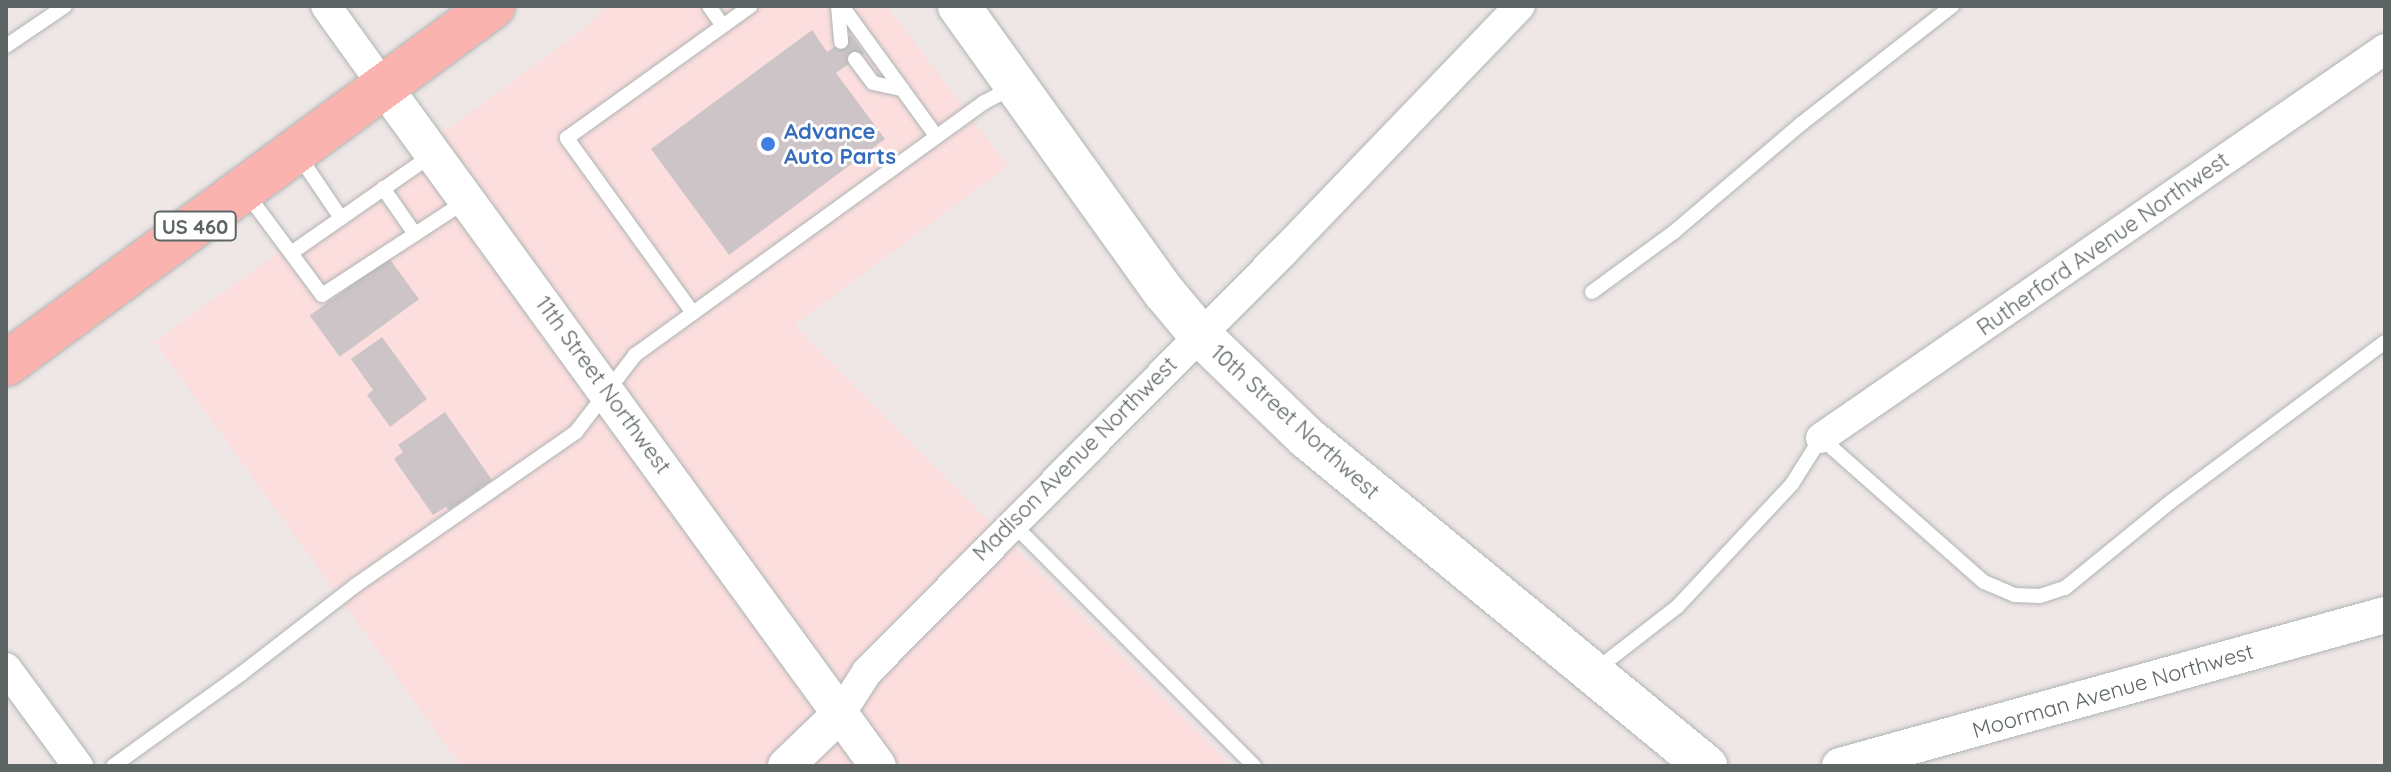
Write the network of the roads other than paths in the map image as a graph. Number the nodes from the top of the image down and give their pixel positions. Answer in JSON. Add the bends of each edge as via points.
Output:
{"nodes":[{"id":1,"x":65,"y":6,"type":"edge"},
{"id":2,"x":326,"y":6,"type":"edge"},
{"id":3,"x":493,"y":6,"type":"edge"},
{"id":4,"x":709,"y":6,"type":"edge"},
{"id":5,"x":751,"y":6,"type":"edge"},
{"id":6,"x":840,"y":6,"type":"edge"},
{"id":7,"x":959,"y":6,"type":"edge"},
{"id":8,"x":1520,"y":6,"type":"edge"},
{"id":9,"x":1952,"y":6,"type":"edge"},
{"id":10,"x":723,"y":26,"type":"junction"},
{"id":11,"x":841,"y":42,"type":"dead end"},
{"id":12,"x":6,"y":46,"type":"edge"},
{"id":13,"x":2385,"y":49,"type":"edge"},
{"id":14,"x":855,"y":59,"type":"dead end"},
{"id":15,"x":1016,"y":85,"type":"junction"},
{"id":16,"x":385,"y":88,"type":"junction"},
{"id":17,"x":902,"y":89,"type":"junction"},
{"id":18,"x":936,"y":136,"type":"junction"},
{"id":19,"x":297,"y":152,"type":"junction"},
{"id":20,"x":433,"y":154,"type":"junction"},
{"id":21,"x":383,"y":188,"type":"junction"},
{"id":22,"x":245,"y":190,"type":"junction"},
{"id":23,"x":467,"y":200,"type":"junction"},
{"id":24,"x":341,"y":218,"type":"junction"},
{"id":25,"x":415,"y":234,"type":"junction"},
{"id":26,"x":291,"y":253,"type":"junction"},
{"id":27,"x":1592,"y":292,"type":"dead end"},
{"id":28,"x":693,"y":313,"type":"junction"},
{"id":29,"x":1199,"y":334,"type":"junction"},
{"id":30,"x":2385,"y":342,"type":"edge"},
{"id":31,"x":6,"y":364,"type":"edge"},
{"id":32,"x":607,"y":391,"type":"junction"},
{"id":33,"x":1821,"y":438,"type":"junction"},
{"id":34,"x":1012,"y":523,"type":"junction"},
{"id":35,"x":2385,"y":615,"type":"edge"},
{"id":36,"x":6,"y":668,"type":"edge"},
{"id":37,"x":1593,"y":672,"type":"junction"},
{"id":38,"x":840,"y":714,"type":"junction"},
{"id":39,"x":78,"y":766,"type":"edge"},
{"id":40,"x":113,"y":766,"type":"edge"},
{"id":41,"x":786,"y":766,"type":"edge"},
{"id":42,"x":878,"y":766,"type":"edge"},
{"id":43,"x":1254,"y":766,"type":"edge"},
{"id":44,"x":1706,"y":766,"type":"edge"},
{"id":45,"x":1840,"y":766,"type":"edge"}],
"edges":[{"from":1,"to":12,"type":"lane"},
{"from":2,"to":16,"type":"street","name":"11th Street Northwest"},
{"from":3,"to":16,"type":"main road","number":"US 460"},
{"from":4,"to":10,"type":"lane"},
{"from":5,"to":10,"type":"lane"},
{"from":6,"to":11,"type":"lane"},
{"from":6,"to":17,"type":"lane"},
{"from":7,"to":15,"type":"main road","name":"10th Street Northwest"},
{"from":8,"to":29,"type":"street","name":"Madison Avenue Northwest"},
{"from":9,"to":27,"type":"lane","via":[[1674,232]]},
{"from":10,"to":28,"type":"lane","via":[[567,138]]},
{"from":13,"to":33,"type":"street","name":"Rutherford Avenue Northwest"},
{"from":14,"to":17,"type":"lane","via":[[873,83]]},
{"from":15,"to":18,"type":"lane"},
{"from":15,"to":29,"type":"main road","name":"10th Street Northwest"},
{"from":16,"to":19,"type":"main road","number":"US 460"},
{"from":16,"to":20,"type":"street","name":"11th Street Northwest"},
{"from":17,"to":18,"type":"lane"},
{"from":18,"to":28,"type":"lane"},
{"from":19,"to":22,"type":"main road","number":"US 460"},
{"from":19,"to":24,"type":"lane"},
{"from":20,"to":21,"type":"lane"},
{"from":20,"to":23,"type":"street","name":"11th Street Northwest"},
{"from":21,"to":24,"type":"lane"},
{"from":21,"to":25,"type":"lane"},
{"from":22,"to":26,"type":"lane"},
{"from":22,"to":31,"type":"main road","number":"US 460"},
{"from":23,"to":25,"type":"lane"},
{"from":23,"to":32,"type":"street","name":"11th Street Northwest"},
{"from":24,"to":26,"type":"lane"},
{"from":25,"to":26,"type":"lane","via":[[322,295]]},
{"from":28,"to":32,"type":"lane","via":[[635,355]]},
{"from":29,"to":34,"type":"street","name":"Madison Avenue Northwest"},
{"from":29,"to":37,"type":"main road","name":"10th Street Northwest","via":[[1307,438]]},
{"from":30,"to":33,"type":"lane","via":[[2065,588],[2040,596],[2014,595],[1984,582]]},
{"from":32,"to":38,"type":"street","name":"11th Street Northwest"},
{"from":32,"to":40,"type":"lane","via":[[576,432],[356,585]]},
{"from":33,"to":37,"type":"lane","via":[[1792,484],[1677,607]]},
{"from":34,"to":38,"type":"street","name":"Madison Avenue Northwest","via":[[867,672]]},
{"from":34,"to":43,"type":"lane"},
{"from":35,"to":45,"type":"street","name":"Moorman Avenue Northwest"},
{"from":36,"to":39,"type":"street"},
{"from":37,"to":44,"type":"main road","name":"10th Street Northwest"},
{"from":38,"to":41,"type":"street"},
{"from":38,"to":42,"type":"street","name":"11th Street Northwest"}]}
